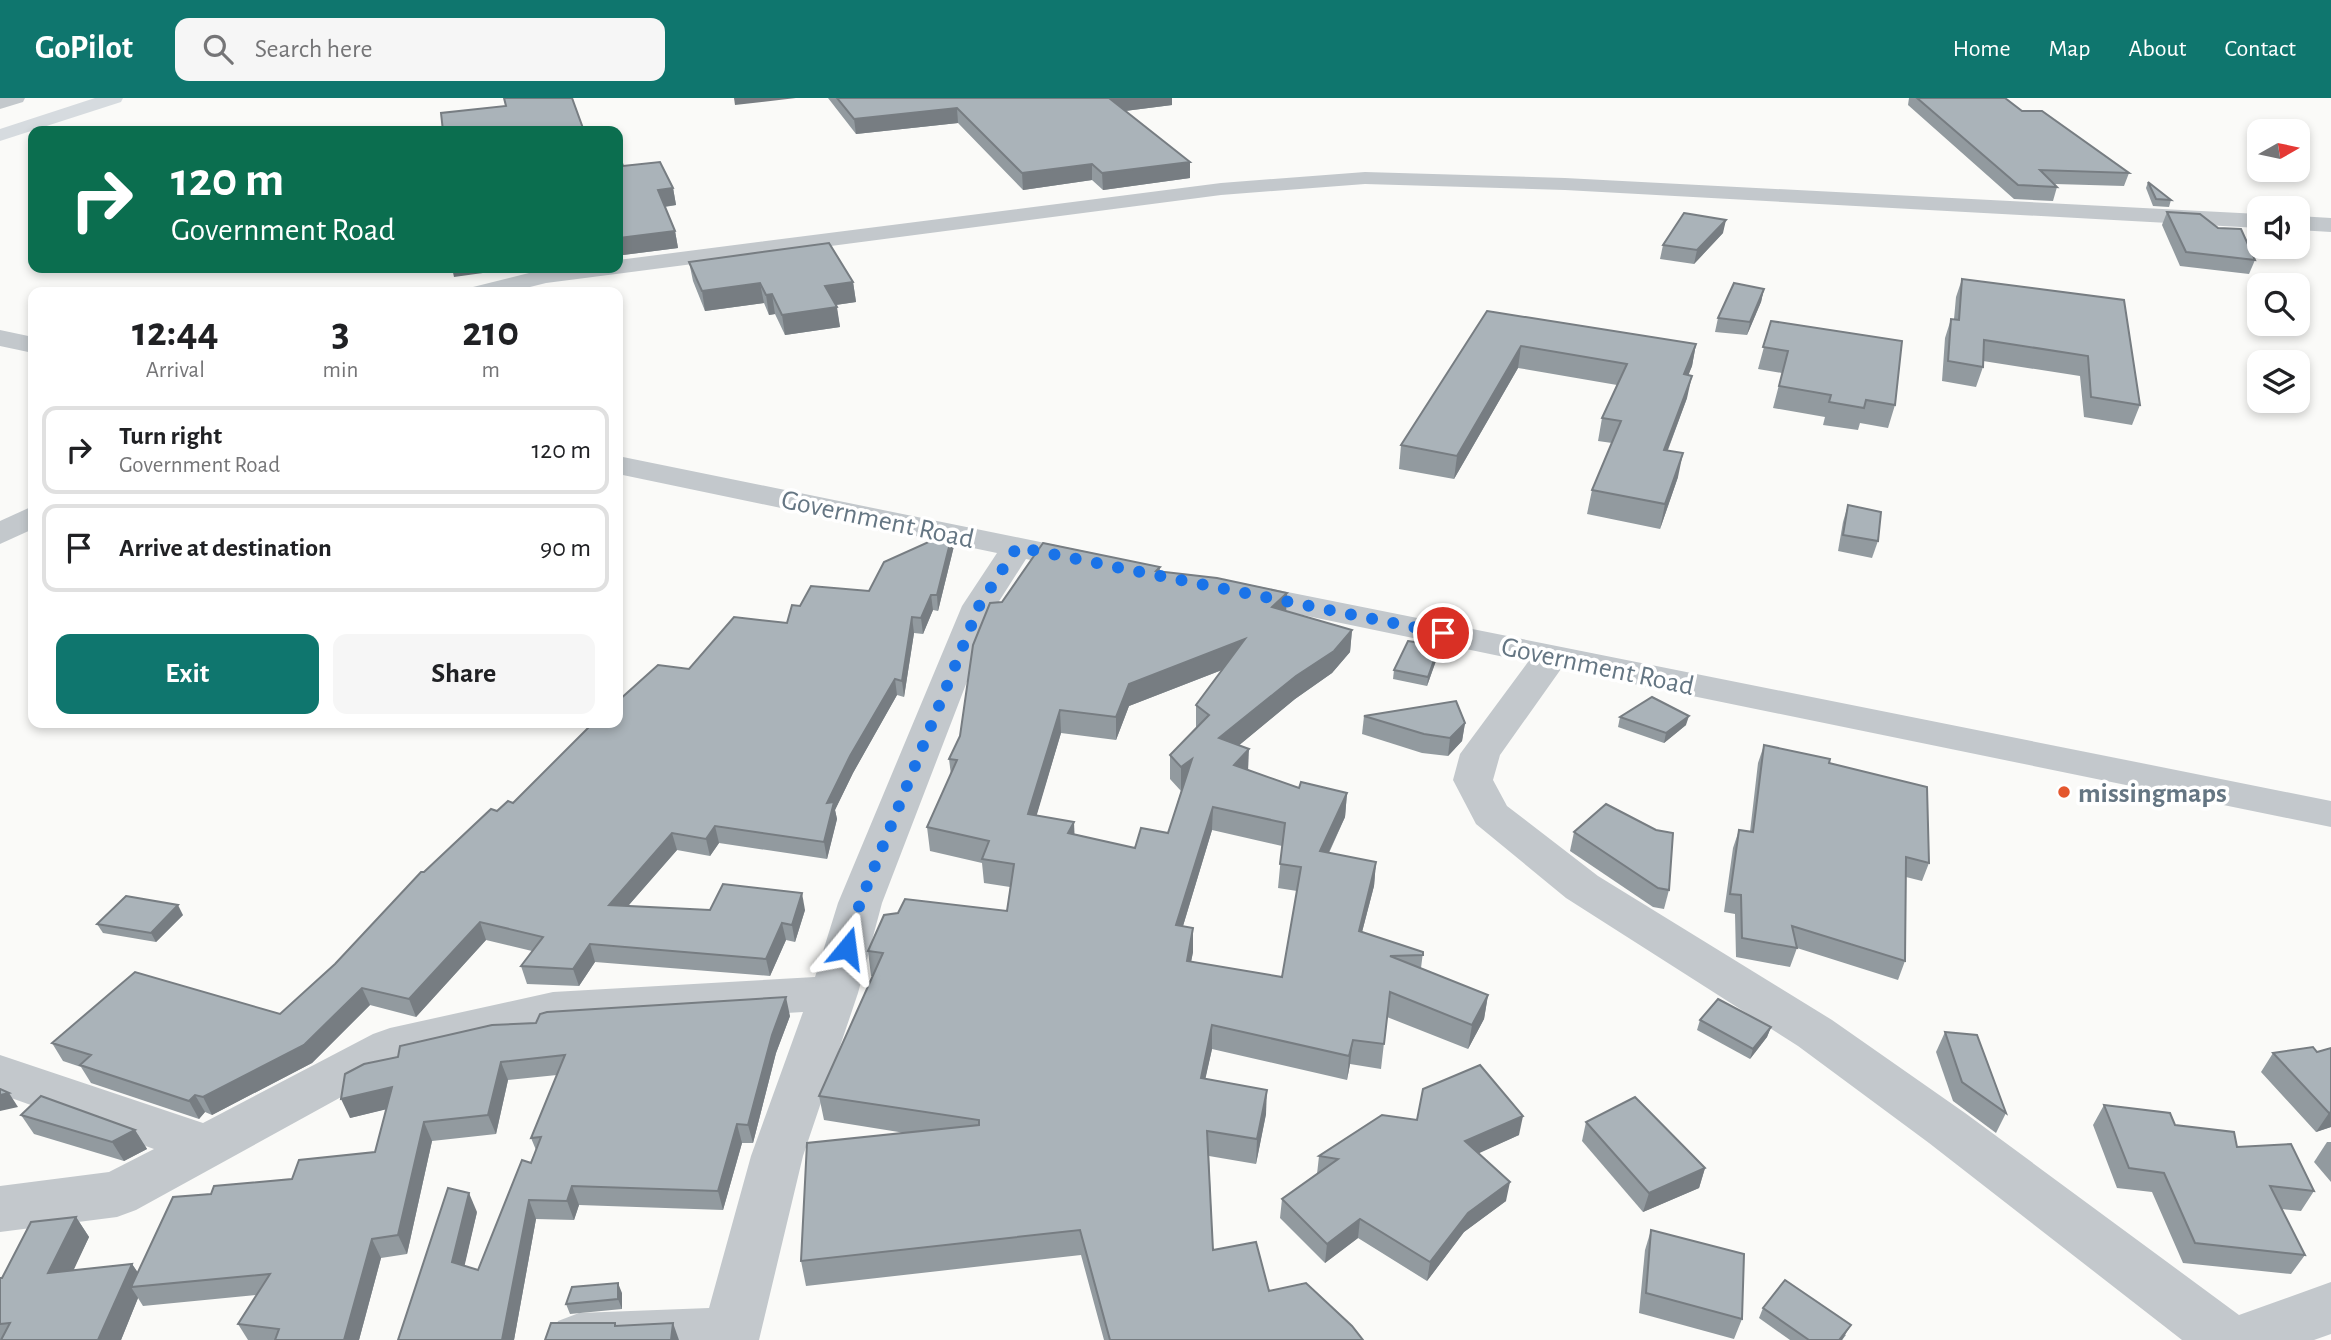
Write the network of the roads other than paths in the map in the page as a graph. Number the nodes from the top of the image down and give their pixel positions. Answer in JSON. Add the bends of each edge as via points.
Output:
{"nodes":[{"id":1,"x":16,"y":98,"type":"edge"},
{"id":2,"x":85,"y":98,"type":"edge"},
{"id":3,"x":114,"y":98,"type":"edge"},
{"id":4,"x":0,"y":103,"type":"edge"},
{"id":5,"x":0,"y":125,"type":"edge"},
{"id":6,"x":0,"y":135,"type":"edge"},
{"id":7,"x":2247,"y":220,"type":"edge"},
{"id":8,"x":2310,"y":224,"type":"edge"},
{"id":9,"x":2331,"y":225,"type":"edge"},
{"id":10,"x":623,"y":266,"type":"edge"},
{"id":11,"x":569,"y":273,"type":"edge"},
{"id":12,"x":494,"y":287,"type":"edge"},
{"id":13,"x":0,"y":338,"type":"edge"},
{"id":14,"x":28,"y":344,"type":"edge"},
{"id":15,"x":623,"y":466,"type":"edge"},
{"id":16,"x":28,"y":519,"type":"edge"},
{"id":17,"x":0,"y":534,"type":"edge"},
{"id":18,"x":1017,"y":547,"type":"junction"},
{"id":19,"x":1121,"y":568,"type":"edge"},
{"id":20,"x":1200,"y":584,"type":"edge"},
{"id":21,"x":1552,"y":655,"type":"junction"},
{"id":22,"x":2331,"y":814,"type":"edge"},
{"id":23,"x":834,"y":993,"type":"junction"},
{"id":24,"x":0,"y":1074,"type":"edge"},
{"id":25,"x":208,"y":1146,"type":"junction"},
{"id":26,"x":0,"y":1209,"type":"edge"},
{"id":27,"x":2331,"y":1308,"type":"edge"},
{"id":28,"x":730,"y":1337,"type":"edge"},
{"id":29,"x":579,"y":1340,"type":"edge"},
{"id":30,"x":2227,"y":1340,"type":"edge"},
{"id":31,"x":2242,"y":1340,"type":"edge"}],
"edges":[{"from":1,"to":4,"type":"street"},
{"from":2,"to":5,"type":"highway"},
{"from":3,"to":6,"type":"highway"},
{"from":7,"to":10,"type":"street","via":[[1365,178],[1221,189]]},
{"from":8,"to":9,"type":"street"},
{"from":11,"to":12,"type":"street"},
{"from":13,"to":14,"type":"street"},
{"from":15,"to":18,"type":"street","name":"Government Road"},
{"from":16,"to":17,"type":"street"},
{"from":18,"to":19,"type":"street","name":"Government Road"},
{"from":18,"to":23,"type":"street","via":[[979,606],[860,903]]},
{"from":20,"to":21,"type":"street","name":"Government Road"},
{"from":21,"to":22,"type":"street","name":"Government Road"},
{"from":21,"to":30,"type":"street","via":[[1480,754],[1472,780],[1491,814],[1582,887],[1826,1041]]},
{"from":23,"to":25,"type":"street","via":[[553,1010],[390,1047]]},
{"from":23,"to":28,"type":"street","via":[[777,1156]]},
{"from":24,"to":25,"type":"street"},
{"from":25,"to":26,"type":"street","via":[[117,1194]]},
{"from":27,"to":31,"type":"street"},
{"from":28,"to":29,"type":"street"}]}
